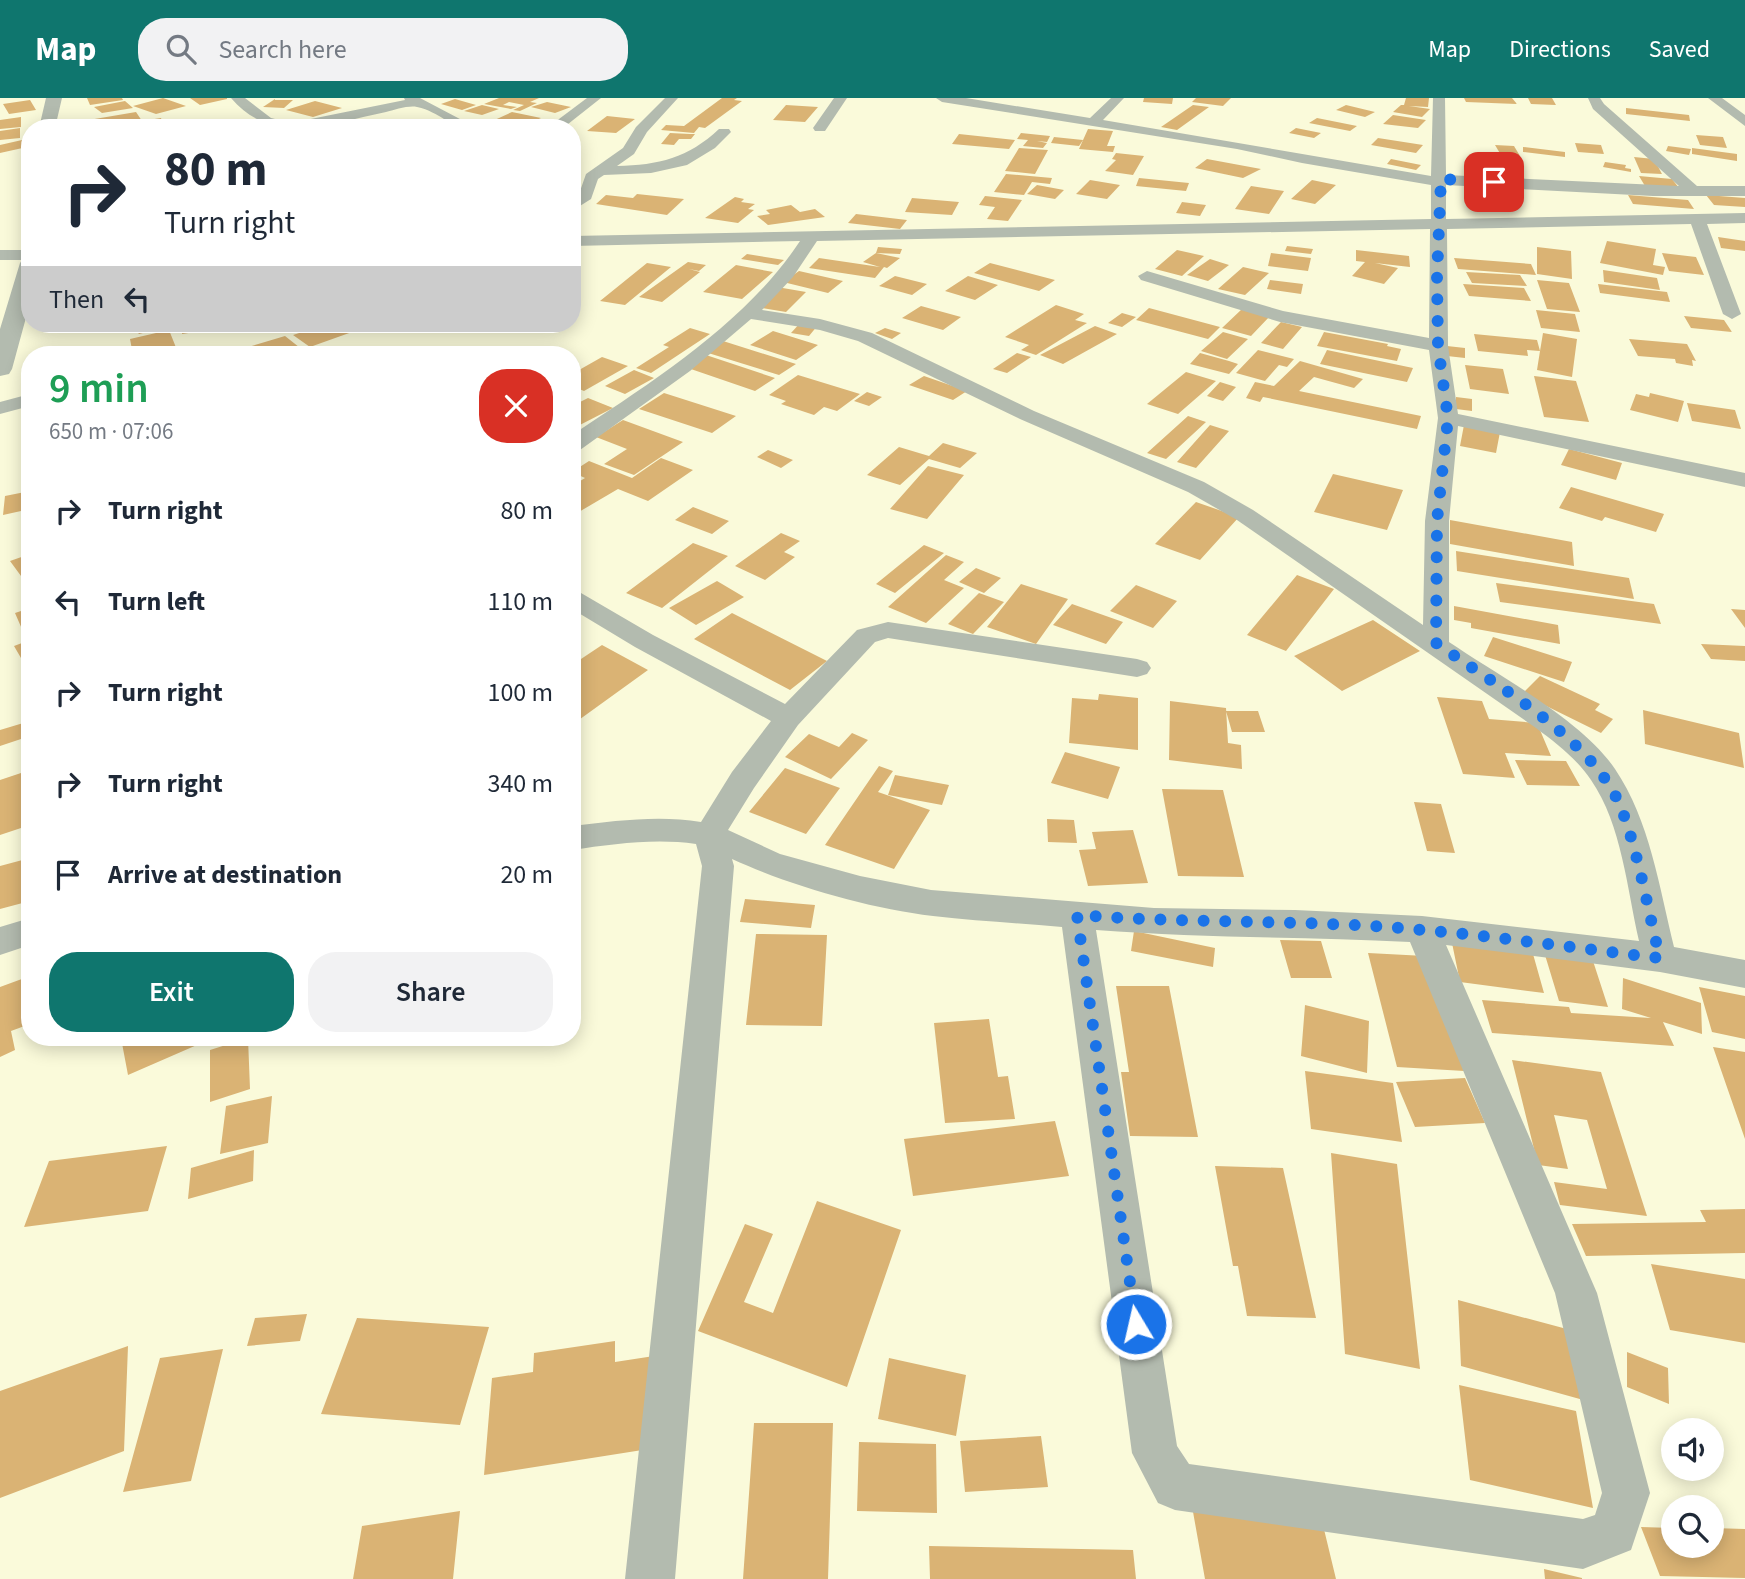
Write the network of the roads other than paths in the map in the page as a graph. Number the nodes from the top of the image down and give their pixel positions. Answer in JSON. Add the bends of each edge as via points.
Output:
{"nodes":[{"id":1,"x":54,"y":98,"type":"edge"},
{"id":2,"x":237,"y":98,"type":"edge"},
{"id":3,"x":442,"y":98,"type":"edge"},
{"id":4,"x":595,"y":98,"type":"edge"},
{"id":5,"x":672,"y":98,"type":"edge"},
{"id":6,"x":841,"y":98,"type":"edge"},
{"id":7,"x":942,"y":98,"type":"edge"},
{"id":8,"x":1118,"y":98,"type":"edge"},
{"id":9,"x":1439,"y":98,"type":"edge"},
{"id":10,"x":1594,"y":98,"type":"edge"},
{"id":11,"x":1714,"y":98,"type":"edge"},
{"id":12,"x":417,"y":102,"type":"edge"},
{"id":13,"x":49,"y":119,"type":"edge"},
{"id":14,"x":263,"y":119,"type":"edge"},
{"id":15,"x":331,"y":119,"type":"edge"},
{"id":16,"x":452,"y":119,"type":"edge"},
{"id":17,"x":566,"y":119,"type":"edge"},
{"id":18,"x":1745,"y":122,"type":"edge"},
{"id":19,"x":1092,"y":123,"type":"junction"},
{"id":20,"x":820,"y":128,"type":"dead end"},
{"id":21,"x":724,"y":132,"type":"dead end"},
{"id":22,"x":599,"y":170,"type":"junction"},
{"id":23,"x":1441,"y":181,"type":"junction"},
{"id":24,"x":1693,"y":191,"type":"junction"},
{"id":25,"x":1745,"y":191,"type":"edge"},
{"id":26,"x":581,"y":200,"type":"edge"},
{"id":27,"x":1745,"y":218,"type":"edge"},
{"id":28,"x":1697,"y":219,"type":"junction"},
{"id":29,"x":1438,"y":223,"type":"junction"},
{"id":30,"x":811,"y":238,"type":"junction"},
{"id":31,"x":581,"y":241,"type":"edge"},
{"id":32,"x":0,"y":255,"type":"edge"},
{"id":33,"x":21,"y":255,"type":"edge"},
{"id":34,"x":1147,"y":276,"type":"dead end"},
{"id":35,"x":21,"y":294,"type":"edge"},
{"id":36,"x":745,"y":313,"type":"junction"},
{"id":37,"x":1732,"y":314,"type":"dead end"},
{"id":38,"x":1438,"y":346,"type":"junction"},
{"id":39,"x":1,"y":364,"type":"edge"},
{"id":40,"x":21,"y":402,"type":"edge"},
{"id":41,"x":0,"y":408,"type":"edge"},
{"id":42,"x":1448,"y":418,"type":"junction"},
{"id":43,"x":581,"y":439,"type":"edge"},
{"id":44,"x":1745,"y":480,"type":"edge"},
{"id":45,"x":581,"y":603,"type":"edge"},
{"id":46,"x":1436,"y":643,"type":"junction"},
{"id":47,"x":1137,"y":668,"type":"dead end"},
{"id":48,"x":788,"y":718,"type":"junction"},
{"id":49,"x":709,"y":835,"type":"junction"},
{"id":50,"x":581,"y":837,"type":"edge"},
{"id":51,"x":1077,"y":915,"type":"junction"},
{"id":52,"x":1422,"y":929,"type":"junction"},
{"id":53,"x":21,"y":934,"type":"edge"},
{"id":54,"x":0,"y":941,"type":"edge"},
{"id":55,"x":1660,"y":958,"type":"junction"},
{"id":56,"x":1745,"y":974,"type":"edge"},
{"id":57,"x":650,"y":1579,"type":"edge"}],
"edges":[{"from":1,"to":13,"type":"street"},
{"from":2,"to":14,"type":"street"},
{"from":3,"to":12,"type":"street"},
{"from":4,"to":17,"type":"street"},
{"from":5,"to":22,"type":"street","via":[[629,151]]},
{"from":6,"to":20,"type":"street"},
{"from":7,"to":19,"type":"street"},
{"from":8,"to":19,"type":"street"},
{"from":9,"to":23,"type":"street"},
{"from":10,"to":24,"type":"street"},
{"from":11,"to":18,"type":"street"},
{"from":12,"to":15,"type":"street"},
{"from":12,"to":16,"type":"street"},
{"from":19,"to":23,"type":"street"},
{"from":21,"to":22,"type":"street","via":[[705,151],[678,165]]},
{"from":22,"to":26,"type":"street"},
{"from":23,"to":24,"type":"street"},
{"from":23,"to":29,"type":"street"},
{"from":24,"to":25,"type":"street"},
{"from":27,"to":28,"type":"street"},
{"from":28,"to":29,"type":"street"},
{"from":28,"to":37,"type":"street"},
{"from":29,"to":30,"type":"street"},
{"from":29,"to":38,"type":"street"},
{"from":30,"to":31,"type":"street"},
{"from":30,"to":36,"type":"street","via":[[784,277]]},
{"from":32,"to":33,"type":"street"},
{"from":34,"to":38,"type":"street","via":[[1280,316]]},
{"from":35,"to":39,"type":"street"},
{"from":36,"to":43,"type":"street","via":[[655,388]]},
{"from":36,"to":46,"type":"street","via":[[865,337],[1027,415],[1196,487],[1245,514]]},
{"from":38,"to":42,"type":"street"},
{"from":40,"to":41,"type":"street"},
{"from":42,"to":44,"type":"street"},
{"from":42,"to":46,"type":"street","via":[[1437,521]]},
{"from":45,"to":48,"type":"street"},
{"from":46,"to":55,"type":"street","via":[[1546,721],[1604,776],[1623,812]]},
{"from":47,"to":48,"type":"street","via":[[888,630],[866,636]]},
{"from":48,"to":49,"type":"street"},
{"from":49,"to":50,"type":"street","via":[[678,830]]},
{"from":49,"to":51,"type":"street","via":[[771,863],[860,888],[931,903]]},
{"from":49,"to":57,"type":"street","via":[[718,866]]},
{"from":51,"to":52,"type":"street"},
{"from":51,"to":52,"type":"street","via":[[1155,1453],[1175,1486],[1583,1544],[1614,1533],[1626,1493],[1576,1293]]},
{"from":52,"to":55,"type":"street"},
{"from":53,"to":54,"type":"street"},
{"from":55,"to":56,"type":"street"}]}
